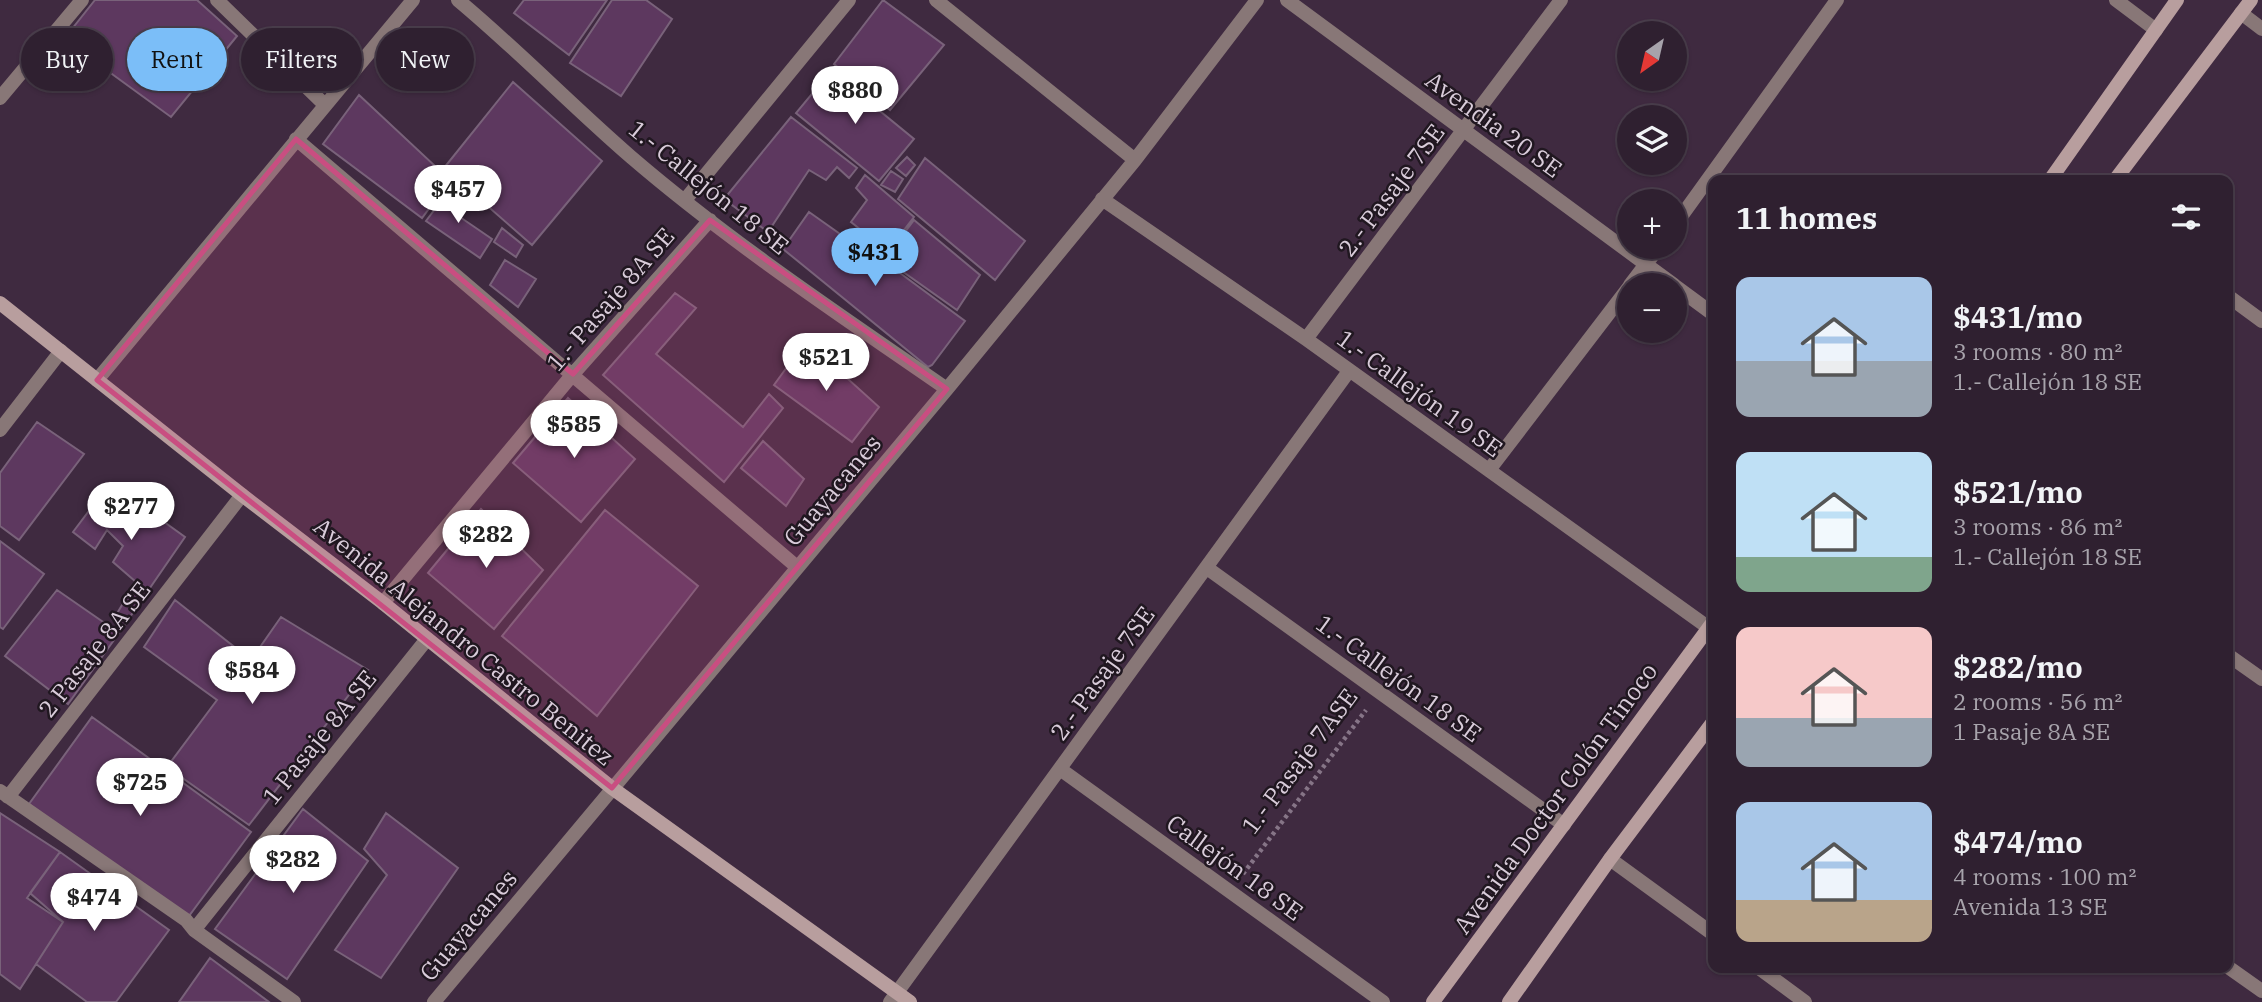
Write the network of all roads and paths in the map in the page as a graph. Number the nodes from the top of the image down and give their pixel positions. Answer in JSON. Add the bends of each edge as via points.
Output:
{"nodes":[{"id":1,"x":82,"y":0,"type":"edge"},
{"id":2,"x":217,"y":0,"type":"edge"},
{"id":3,"x":413,"y":0,"type":"edge"},
{"id":4,"x":458,"y":0,"type":"edge"},
{"id":5,"x":849,"y":0,"type":"edge"},
{"id":6,"x":936,"y":0,"type":"edge"},
{"id":7,"x":1256,"y":0,"type":"edge"},
{"id":8,"x":1287,"y":0,"type":"edge"},
{"id":9,"x":1561,"y":0,"type":"edge"},
{"id":10,"x":1837,"y":0,"type":"edge"},
{"id":11,"x":2116,"y":0,"type":"edge"},
{"id":12,"x":2177,"y":0,"type":"edge"},
{"id":13,"x":2251,"y":0,"type":"edge"},
{"id":14,"x":2241,"y":13,"type":"junction"},
{"id":15,"x":2262,"y":29,"type":"edge"},
{"id":16,"x":2157,"y":30,"type":"junction"},
{"id":17,"x":0,"y":98,"type":"edge"},
{"id":18,"x":325,"y":105,"type":"junction"},
{"id":19,"x":1464,"y":130,"type":"junction"},
{"id":20,"x":296,"y":139,"type":"junction"},
{"id":21,"x":1135,"y":160,"type":"junction"},
{"id":22,"x":1711,"y":175,"type":"edge"},
{"id":23,"x":2054,"y":175,"type":"edge"},
{"id":24,"x":2119,"y":175,"type":"edge"},
{"id":25,"x":1708,"y":179,"type":"edge"},
{"id":26,"x":1102,"y":199,"type":"junction"},
{"id":27,"x":685,"y":200,"type":"junction"},
{"id":28,"x":1687,"y":208,"type":"edge"},
{"id":29,"x":710,"y":220,"type":"junction"},
{"id":30,"x":1650,"y":259,"type":"edge"},
{"id":31,"x":1646,"y":265,"type":"junction"},
{"id":32,"x":1640,"y":273,"type":"edge"},
{"id":33,"x":1657,"y":273,"type":"edge"},
{"id":34,"x":1687,"y":295,"type":"edge"},
{"id":35,"x":2233,"y":300,"type":"edge"},
{"id":36,"x":0,"y":303,"type":"edge"},
{"id":37,"x":1617,"y":303,"type":"edge"},
{"id":38,"x":1708,"y":310,"type":"edge"},
{"id":39,"x":2262,"y":321,"type":"edge"},
{"id":40,"x":1306,"y":339,"type":"junction"},
{"id":41,"x":61,"y":351,"type":"junction"},
{"id":42,"x":1349,"y":371,"type":"junction"},
{"id":43,"x":573,"y":374,"type":"junction"},
{"id":44,"x":97,"y":380,"type":"junction"},
{"id":45,"x":947,"y":389,"type":"junction"},
{"id":46,"x":0,"y":430,"type":"edge"},
{"id":47,"x":1489,"y":470,"type":"junction"},
{"id":48,"x":242,"y":495,"type":"junction"},
{"id":49,"x":797,"y":567,"type":"junction"},
{"id":50,"x":1207,"y":568,"type":"junction"},
{"id":51,"x":383,"y":603,"type":"junction"},
{"id":52,"x":1708,"y":623,"type":"edge"},
{"id":53,"x":1708,"y":629,"type":"edge"},
{"id":54,"x":427,"y":639,"type":"junction"},
{"id":55,"x":2233,"y":658,"type":"edge"},
{"id":56,"x":2262,"y":679,"type":"edge"},
{"id":57,"x":1379,"y":692,"type":"junction"},
{"id":58,"x":1708,"y":729,"type":"edge"},
{"id":59,"x":1060,"y":769,"type":"junction"},
{"id":60,"x":612,"y":788,"type":"junction"},
{"id":61,"x":4,"y":794,"type":"edge"},
{"id":62,"x":1564,"y":825,"type":"junction"},
{"id":63,"x":1611,"y":859,"type":"junction"},
{"id":64,"x":1230,"y":891,"type":"junction"},
{"id":65,"x":194,"y":930,"type":"junction"},
{"id":66,"x":1708,"y":930,"type":"edge"},
{"id":67,"x":2233,"y":971,"type":"edge"},
{"id":68,"x":1766,"y":973,"type":"edge"},
{"id":69,"x":2262,"y":991,"type":"edge"},
{"id":70,"x":893,"y":997,"type":"edge"},
{"id":71,"x":294,"y":1002,"type":"edge"},
{"id":72,"x":434,"y":1002,"type":"edge"},
{"id":73,"x":910,"y":1002,"type":"edge"},
{"id":74,"x":1383,"y":1002,"type":"edge"},
{"id":75,"x":1433,"y":1002,"type":"edge"},
{"id":76,"x":1509,"y":1002,"type":"edge"},
{"id":77,"x":1805,"y":1002,"type":"edge"}],
"edges":[{"from":1,"to":17,"type":"street"},
{"from":2,"to":18,"type":"street"},
{"from":3,"to":18,"type":"street"},
{"from":4,"to":27,"type":"street","name":"1.- Callejón 18 SE"},
{"from":5,"to":27,"type":"street","name":"1.- Pasaje 8A SE"},
{"from":6,"to":21,"type":"street"},
{"from":7,"to":21,"type":"street","name":"Guayacanes"},
{"from":8,"to":19,"type":"street","name":"Avendia 20 SE"},
{"from":9,"to":19,"type":"street","name":"2.- Pasaje 7SE"},
{"from":10,"to":22,"type":"street"},
{"from":11,"to":16,"type":"street"},
{"from":12,"to":16,"type":"main road"},
{"from":13,"to":14,"type":"main road"},
{"from":14,"to":15,"type":"street"},
{"from":14,"to":24,"type":"main road"},
{"from":16,"to":23,"type":"main road"},
{"from":18,"to":20,"type":"street"},
{"from":19,"to":31,"type":"street","name":"Avendia 20 SE"},
{"from":19,"to":40,"type":"street","name":"2.- Pasaje 7SE"},
{"from":20,"to":43,"type":"street"},
{"from":20,"to":44,"type":"street"},
{"from":21,"to":26,"type":"street","name":"Guayacanes"},
{"from":25,"to":28,"type":"street"},
{"from":26,"to":40,"type":"street","name":"1.- Callejón 19 SE"},
{"from":26,"to":45,"type":"street","name":"Guayacanes"},
{"from":27,"to":29,"type":"street","name":"1.- Callejón 18 SE"},
{"from":29,"to":43,"type":"street","name":"1.- Pasaje 8A SE"},
{"from":29,"to":45,"type":"street","name":"1.- Callejón 18 SE"},
{"from":30,"to":31,"type":"street"},
{"from":31,"to":32,"type":"street"},
{"from":31,"to":33,"type":"street","name":"Avendia 20 SE"},
{"from":34,"to":38,"type":"street","name":"Avendia 20 SE"},
{"from":35,"to":39,"type":"street"},
{"from":36,"to":41,"type":"main road","name":"Avenida Alejandro Castro Benitez"},
{"from":37,"to":47,"type":"street"},
{"from":40,"to":42,"type":"street","name":"1.- Callejón 19 SE"},
{"from":41,"to":44,"type":"main road","name":"Avenida Alejandro Castro Benitez"},
{"from":41,"to":46,"type":"street"},
{"from":42,"to":47,"type":"street","name":"1.- Callejón 19 SE"},
{"from":42,"to":50,"type":"street","name":"2.- Pasaje 7SE"},
{"from":43,"to":49,"type":"street"},
{"from":43,"to":51,"type":"street","name":"1.- Pasaje 8A SE"},
{"from":44,"to":48,"type":"main road","name":"Avenida Alejandro Castro Benitez"},
{"from":45,"to":49,"type":"street","name":"Guayacanes"},
{"from":47,"to":52,"type":"street","name":"1.- Callejón 19 SE"},
{"from":48,"to":51,"type":"main road","name":"Avenida Alejandro Castro Benitez"},
{"from":48,"to":61,"type":"street","name":"2 Pasaje 8A SE"},
{"from":49,"to":60,"type":"street","name":"Guayacanes"},
{"from":50,"to":57,"type":"street","name":"1.- Callejón 18 SE"},
{"from":50,"to":59,"type":"street","name":"2.- Pasaje 7SE"},
{"from":51,"to":54,"type":"main road","name":"Avenida Alejandro Castro Benitez"},
{"from":53,"to":62,"type":"main road","name":"Avenida Doctor Colón Tinoco"},
{"from":54,"to":60,"type":"main road","name":"Avenida Alejandro Castro Benitez"},
{"from":54,"to":65,"type":"street","name":"1 Pasaje 8A SE"},
{"from":55,"to":56,"type":"street"},
{"from":57,"to":62,"type":"street","name":"1.- Callejón 18 SE"},
{"from":57,"to":64,"type":"path","name":"1.- Pasaje 7ASE"},
{"from":58,"to":63,"type":"main road"},
{"from":59,"to":64,"type":"street","name":"Callejón 18 SE"},
{"from":59,"to":70,"type":"street","name":"2.- Pasaje 7SE"},
{"from":60,"to":70,"type":"main road","name":"Avenida Alejandro Castro Benitez"},
{"from":60,"to":72,"type":"street","name":"Guayacanes"},
{"from":61,"to":65,"type":"street"},
{"from":62,"to":75,"type":"main road","name":"Avenida Doctor Colón Tinoco"},
{"from":63,"to":66,"type":"street"},
{"from":63,"to":76,"type":"main road"},
{"from":64,"to":74,"type":"street","name":"Callejón 18 SE"},
{"from":65,"to":71,"type":"street"},
{"from":67,"to":69,"type":"street"},
{"from":68,"to":77,"type":"street"},
{"from":70,"to":73,"type":"main road","name":"Avenida Alejandro Castro Benitez"}]}
